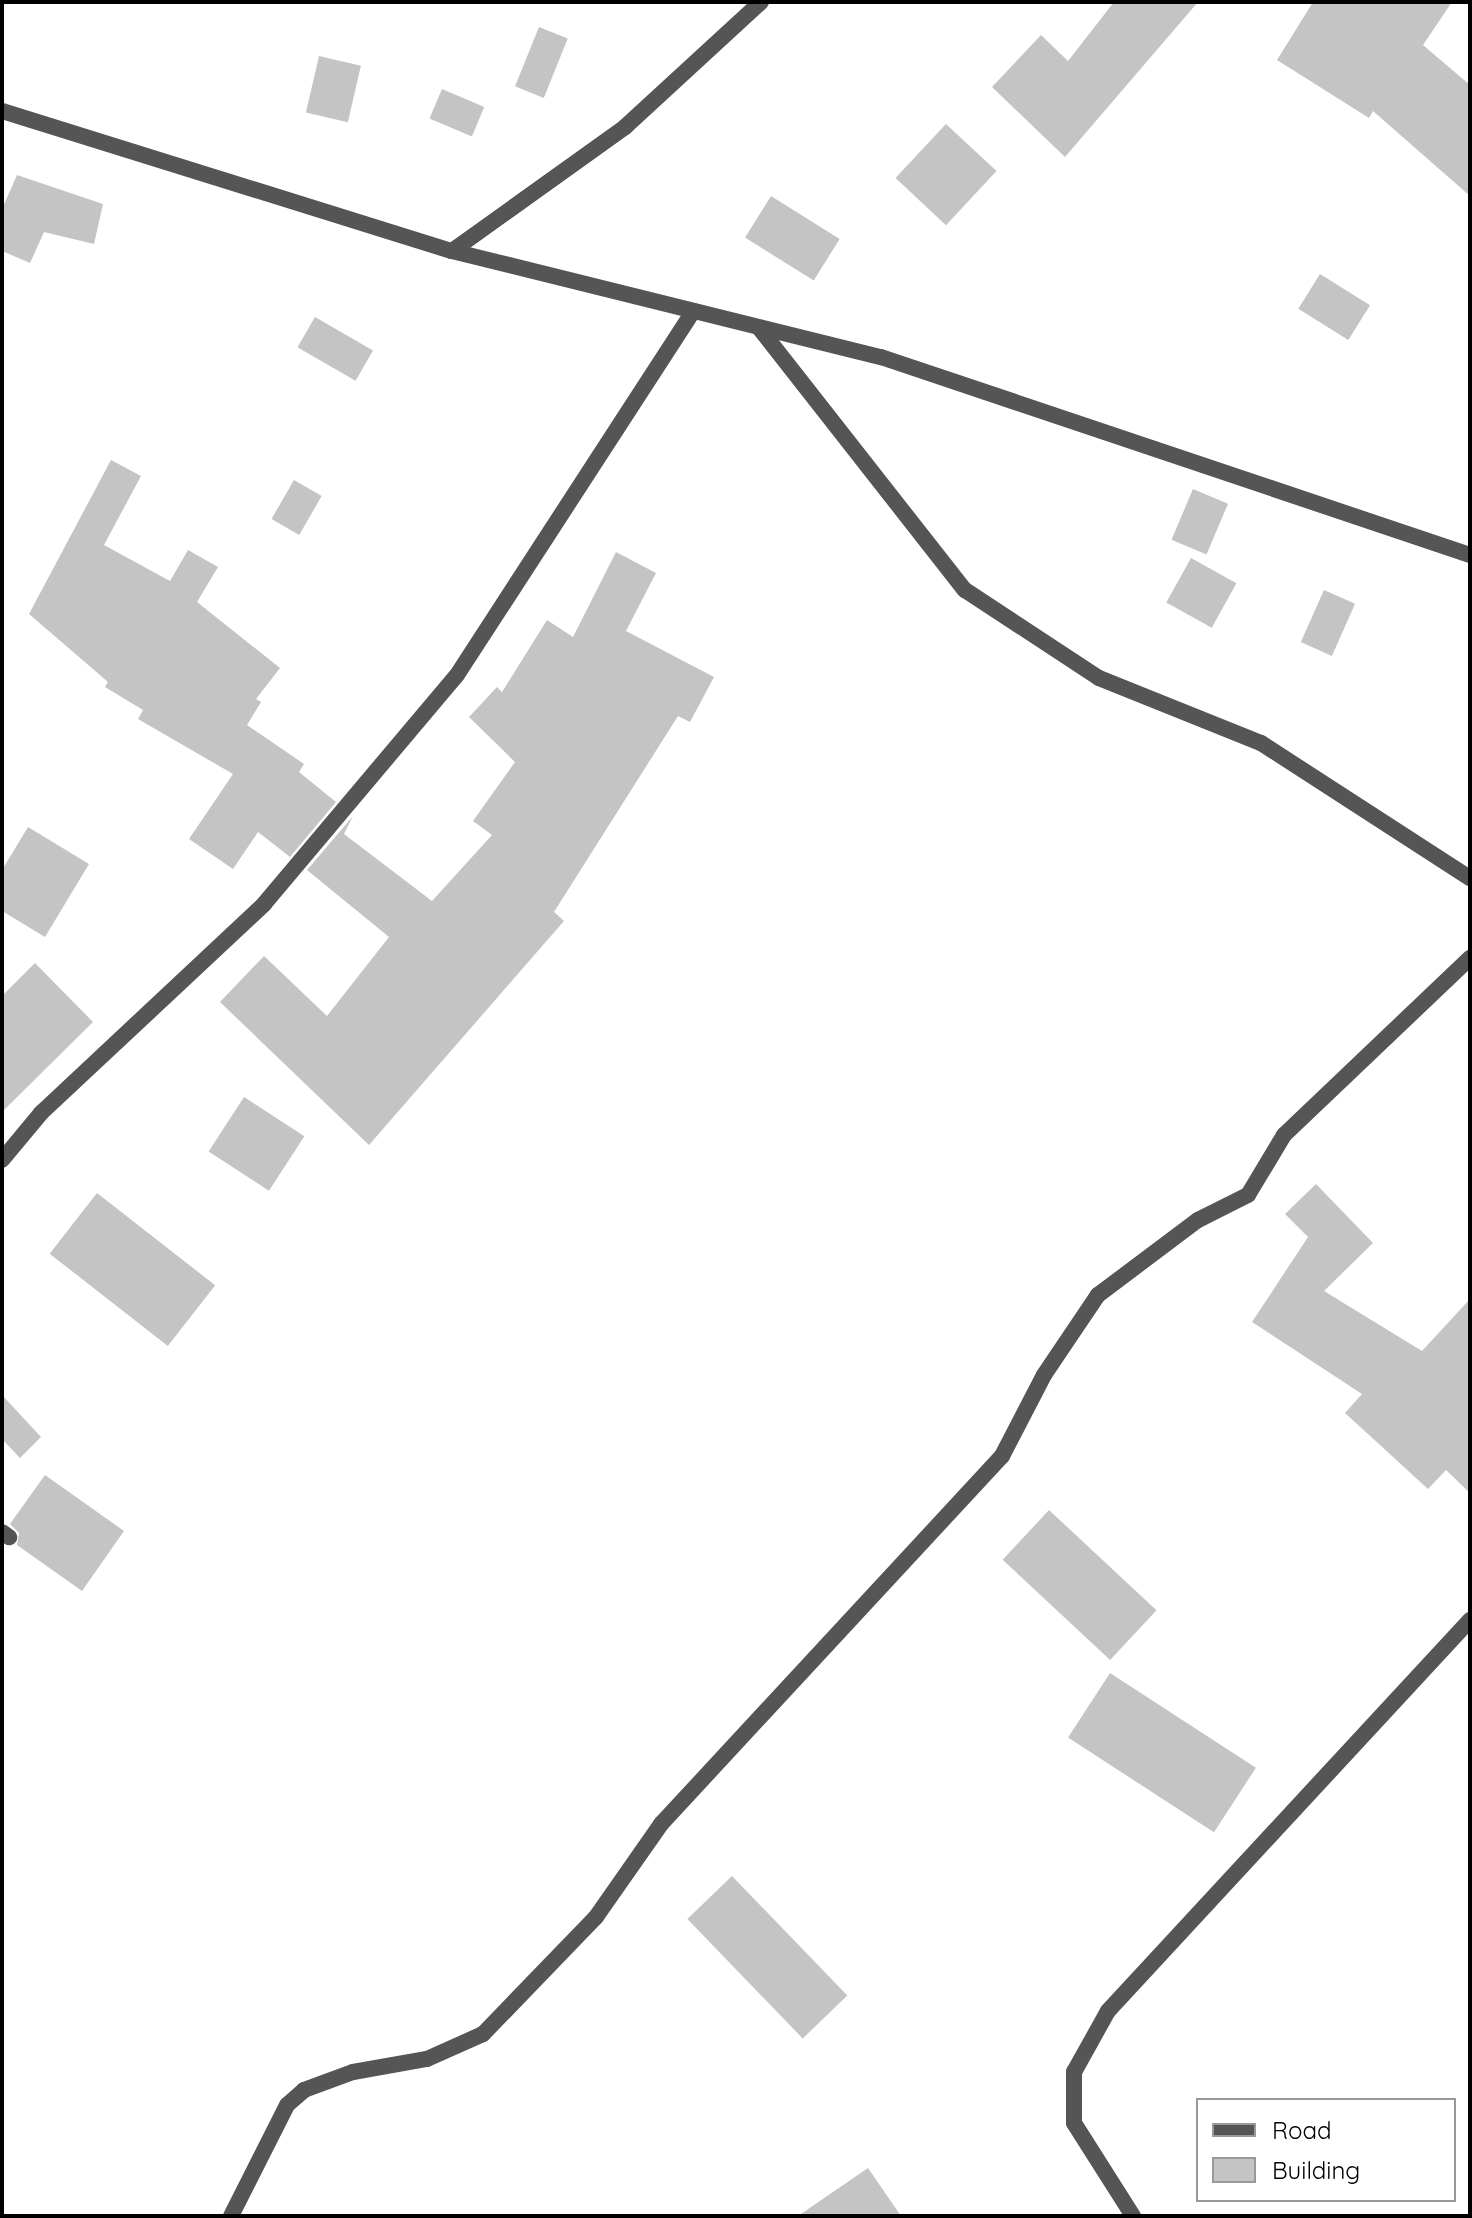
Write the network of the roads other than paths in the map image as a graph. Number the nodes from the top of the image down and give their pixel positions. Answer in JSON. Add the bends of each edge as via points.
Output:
{"nodes":[{"id":1,"x":761,"y":2,"type":"edge"},
{"id":2,"x":2,"y":111,"type":"edge"},
{"id":3,"x":452,"y":251,"type":"junction"},
{"id":4,"x":693,"y":311,"type":"junction"},
{"id":5,"x":760,"y":329,"type":"junction"},
{"id":6,"x":1470,"y":555,"type":"edge"},
{"id":7,"x":1470,"y":878,"type":"edge"},
{"id":8,"x":1470,"y":958,"type":"edge"},
{"id":9,"x":2,"y":1160,"type":"edge"},
{"id":10,"x":1470,"y":1620,"type":"edge"},
{"id":11,"x":231,"y":2216,"type":"edge"},
{"id":12,"x":1133,"y":2216,"type":"edge"}],
"edges":[{"from":1,"to":3,"type":"street","via":[[625,127]]},
{"from":2,"to":3,"type":"street"},
{"from":3,"to":4,"type":"street"},
{"from":4,"to":5,"type":"street"},
{"from":4,"to":9,"type":"street","via":[[457,675],[264,904],[41,1113]]},
{"from":5,"to":6,"type":"street","via":[[881,357]]},
{"from":5,"to":7,"type":"street","via":[[965,590],[1099,678],[1261,743]]},
{"from":8,"to":11,"type":"street","via":[[1284,1135],[1248,1195],[1198,1220],[1098,1295],[1044,1375],[1002,1456],[661,1824],[596,1917],[483,2034],[427,2059],[353,2072],[304,2090],[287,2105]]},
{"from":10,"to":12,"type":"street","via":[[1108,2011],[1074,2072],[1074,2123]]}]}
